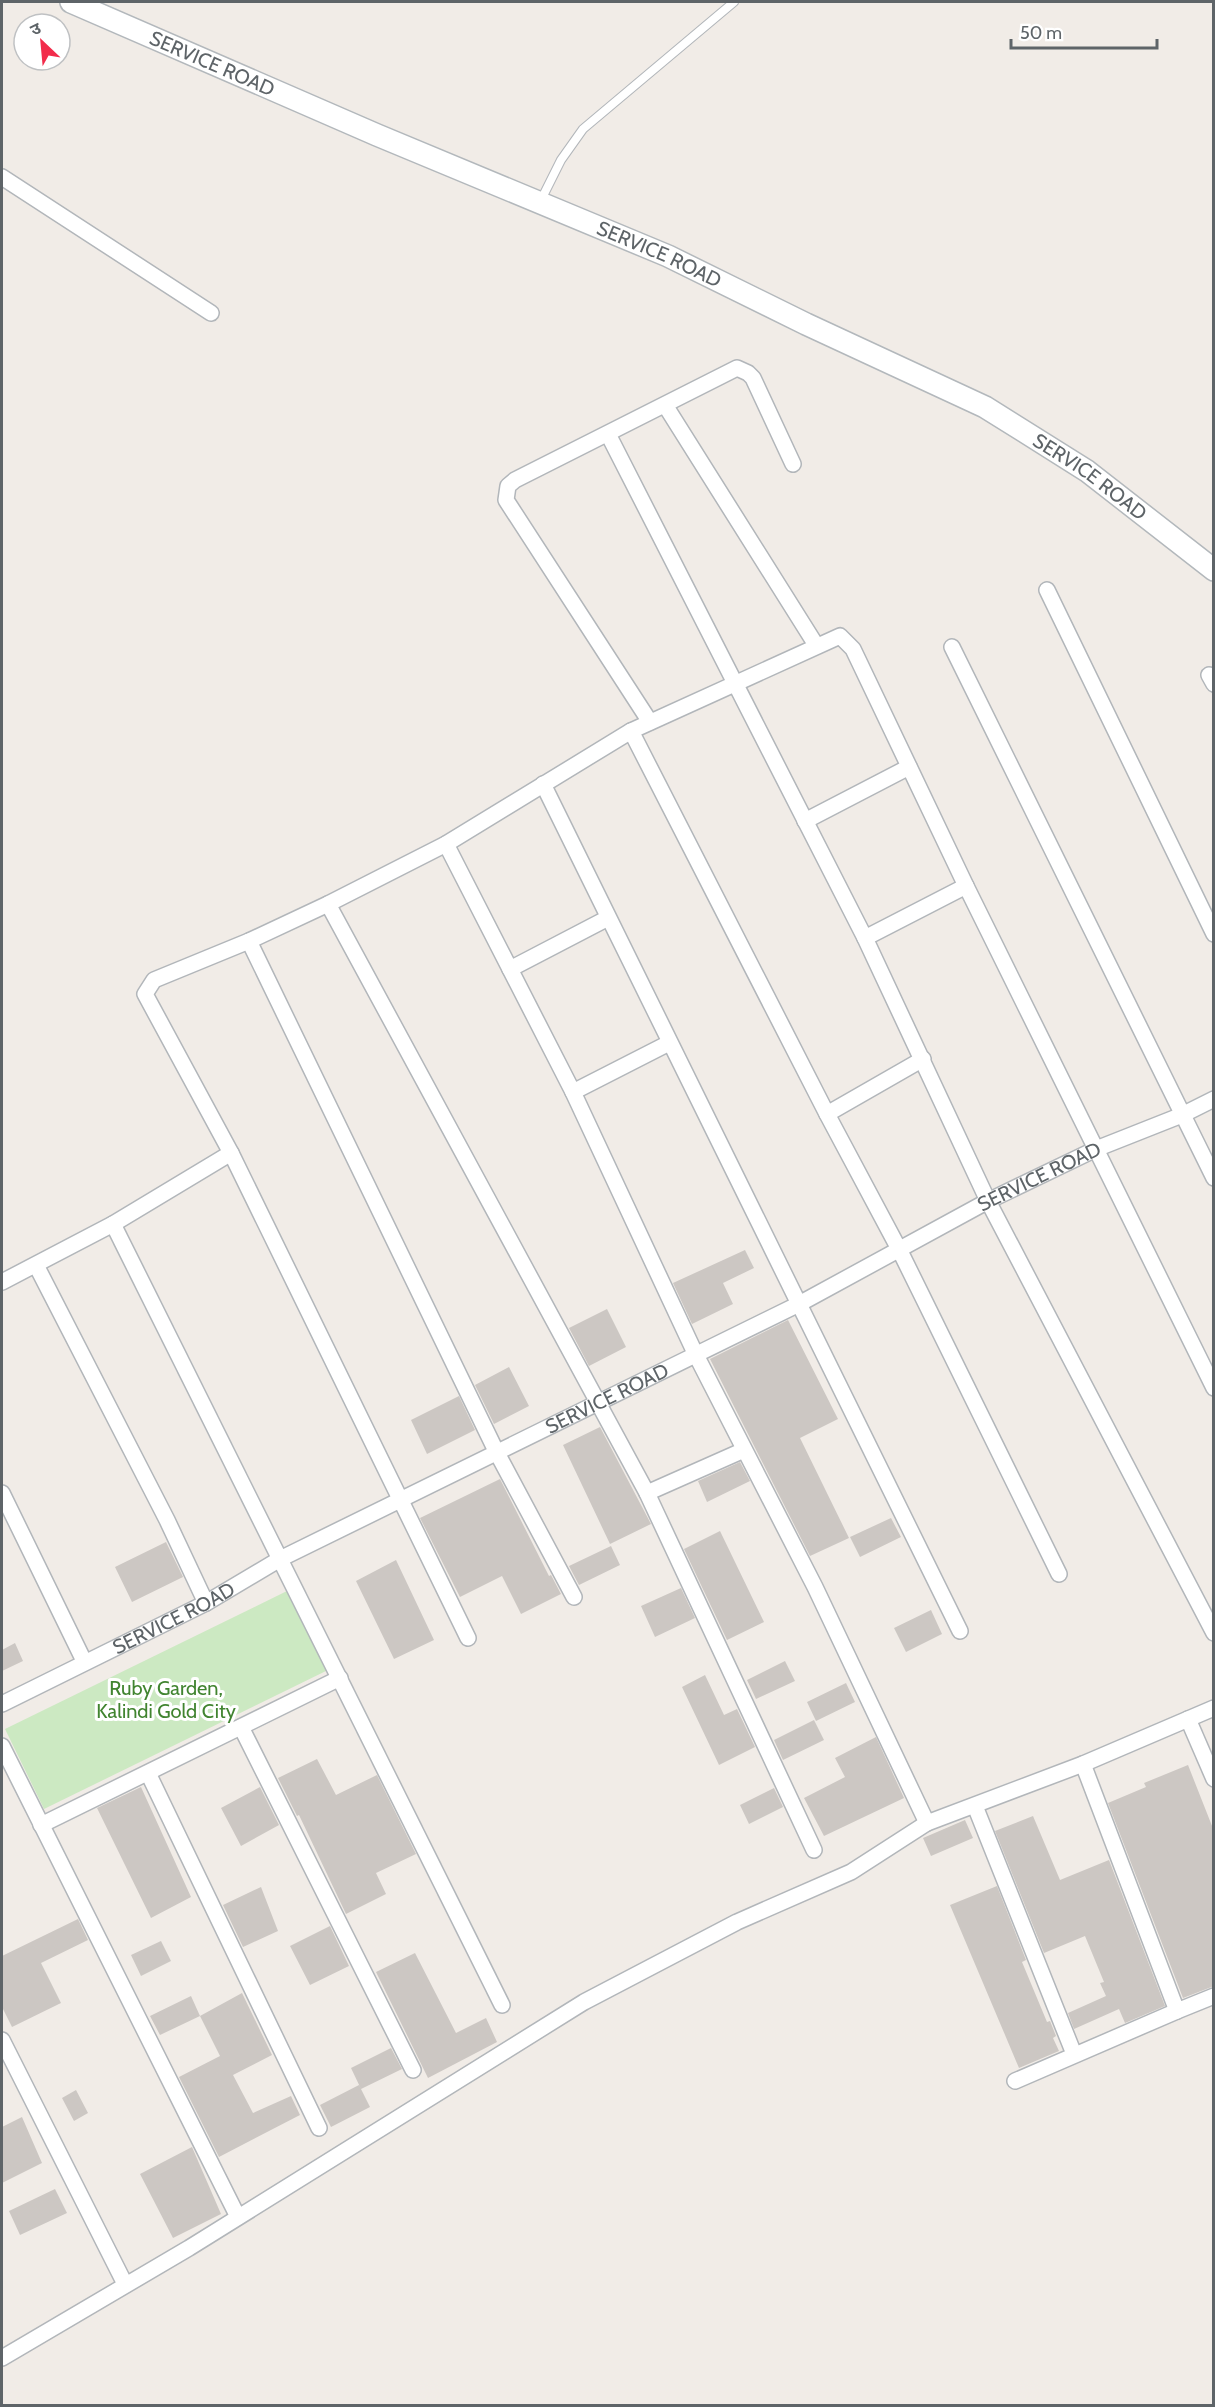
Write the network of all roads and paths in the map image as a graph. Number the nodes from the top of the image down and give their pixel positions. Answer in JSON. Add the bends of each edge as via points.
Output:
{"nodes":[{"id":1,"x":71,"y":2,"type":"edge"},
{"id":2,"x":734,"y":2,"type":"edge"},
{"id":3,"x":2,"y":177,"type":"edge"},
{"id":4,"x":539,"y":203,"type":"junction"},
{"id":5,"x":211,"y":313,"type":"dead end"},
{"id":6,"x":665,"y":405,"type":"junction"},
{"id":7,"x":608,"y":434,"type":"junction"},
{"id":8,"x":793,"y":464,"type":"dead end"},
{"id":9,"x":1214,"y":570,"type":"edge"},
{"id":10,"x":1047,"y":590,"type":"dead end"},
{"id":11,"x":816,"y":645,"type":"junction"},
{"id":12,"x":952,"y":647,"type":"dead end"},
{"id":13,"x":735,"y":683,"type":"junction"},
{"id":14,"x":650,"y":722,"type":"junction"},
{"id":15,"x":631,"y":731,"type":"junction"},
{"id":16,"x":909,"y":767,"type":"junction"},
{"id":17,"x":543,"y":784,"type":"junction"},
{"id":18,"x":805,"y":822,"type":"junction"},
{"id":19,"x":446,"y":844,"type":"junction"},
{"id":20,"x":966,"y":886,"type":"junction"},
{"id":21,"x":328,"y":904,"type":"junction"},
{"id":22,"x":608,"y":918,"type":"junction"},
{"id":23,"x":1214,"y":933,"type":"edge"},
{"id":24,"x":865,"y":938,"type":"junction"},
{"id":25,"x":249,"y":941,"type":"junction"},
{"id":26,"x":510,"y":969,"type":"junction"},
{"id":27,"x":669,"y":1043,"type":"junction"},
{"id":28,"x":923,"y":1059,"type":"junction"},
{"id":29,"x":573,"y":1092,"type":"junction"},
{"id":30,"x":1214,"y":1099,"type":"edge"},
{"id":31,"x":826,"y":1114,"type":"junction"},
{"id":32,"x":1182,"y":1115,"type":"junction"},
{"id":33,"x":1096,"y":1149,"type":"junction"},
{"id":34,"x":231,"y":1153,"type":"junction"},
{"id":35,"x":1214,"y":1178,"type":"edge"},
{"id":36,"x":988,"y":1202,"type":"junction"},
{"id":37,"x":113,"y":1224,"type":"junction"},
{"id":38,"x":900,"y":1251,"type":"junction"},
{"id":39,"x":36,"y":1265,"type":"junction"},
{"id":40,"x":2,"y":1282,"type":"edge"},
{"id":41,"x":799,"y":1304,"type":"junction"},
{"id":42,"x":695,"y":1353,"type":"junction"},
{"id":43,"x":1214,"y":1388,"type":"edge"},
{"id":44,"x":598,"y":1400,"type":"junction"},
{"id":45,"x":744,"y":1450,"type":"junction"},
{"id":46,"x":496,"y":1451,"type":"junction"},
{"id":47,"x":2,"y":1493,"type":"edge"},
{"id":48,"x":647,"y":1493,"type":"junction"},
{"id":49,"x":401,"y":1500,"type":"junction"},
{"id":50,"x":280,"y":1559,"type":"junction"},
{"id":51,"x":1059,"y":1574,"type":"dead end"},
{"id":52,"x":574,"y":1597,"type":"dead end"},
{"id":53,"x":206,"y":1603,"type":"junction"},
{"id":54,"x":960,"y":1631,"type":"dead end"},
{"id":55,"x":1214,"y":1633,"type":"edge"},
{"id":56,"x":468,"y":1638,"type":"dead end"},
{"id":57,"x":84,"y":1661,"type":"junction"},
{"id":58,"x":340,"y":1678,"type":"junction"},
{"id":59,"x":2,"y":1704,"type":"edge"},
{"id":60,"x":1214,"y":1707,"type":"edge"},
{"id":61,"x":1188,"y":1719,"type":"junction"},
{"id":62,"x":241,"y":1727,"type":"junction"},
{"id":63,"x":2,"y":1746,"type":"edge"},
{"id":64,"x":1083,"y":1764,"type":"junction"},
{"id":65,"x":148,"y":1773,"type":"junction"},
{"id":66,"x":1214,"y":1779,"type":"edge"},
{"id":67,"x":975,"y":1806,"type":"junction"},
{"id":68,"x":927,"y":1823,"type":"junction"},
{"id":69,"x":41,"y":1825,"type":"junction"},
{"id":70,"x":814,"y":1850,"type":"dead end"},
{"id":71,"x":1214,"y":1996,"type":"edge"},
{"id":72,"x":502,"y":2005,"type":"dead end"},
{"id":73,"x":1177,"y":2011,"type":"junction"},
{"id":74,"x":2,"y":2040,"type":"edge"},
{"id":75,"x":1074,"y":2054,"type":"junction"},
{"id":76,"x":413,"y":2070,"type":"dead end"},
{"id":77,"x":1015,"y":2081,"type":"dead end"},
{"id":78,"x":319,"y":2128,"type":"dead end"},
{"id":79,"x":238,"y":2217,"type":"junction"},
{"id":80,"x":125,"y":2284,"type":"junction"},
{"id":81,"x":2,"y":2358,"type":"edge"}],
"edges":[{"from":1,"to":4,"type":"street","name":"SERVICE ROAD"},
{"from":2,"to":4,"type":"lane","via":[[583,129],[561,160]]},
{"from":3,"to":5,"type":"street"},
{"from":4,"to":9,"type":"street","name":"SERVICE ROAD","via":[[668,256],[985,406],[1087,471]]},
{"from":6,"to":7,"type":"street"},
{"from":6,"to":8,"type":"street","via":[[742,368],[753,378]]},
{"from":6,"to":11,"type":"street"},
{"from":7,"to":13,"type":"street"},
{"from":7,"to":14,"type":"street","via":[[514,480],[508,486],[506,500]]},
{"from":10,"to":23,"type":"street"},
{"from":11,"to":13,"type":"street"},
{"from":11,"to":16,"type":"street","via":[[840,636],[853,649]]},
{"from":12,"to":32,"type":"street"},
{"from":13,"to":14,"type":"street"},
{"from":13,"to":18,"type":"street"},
{"from":14,"to":15,"type":"street"},
{"from":15,"to":17,"type":"street"},
{"from":15,"to":31,"type":"street"},
{"from":16,"to":18,"type":"street"},
{"from":16,"to":20,"type":"street"},
{"from":17,"to":19,"type":"street"},
{"from":17,"to":22,"type":"street"},
{"from":18,"to":24,"type":"street"},
{"from":19,"to":21,"type":"street"},
{"from":19,"to":26,"type":"street"},
{"from":20,"to":24,"type":"street"},
{"from":20,"to":33,"type":"street"},
{"from":21,"to":25,"type":"street"},
{"from":21,"to":44,"type":"street"},
{"from":22,"to":26,"type":"street"},
{"from":22,"to":27,"type":"street"},
{"from":24,"to":28,"type":"street"},
{"from":25,"to":34,"type":"street","via":[[154,980],[145,994]]},
{"from":25,"to":46,"type":"street"},
{"from":26,"to":29,"type":"street"},
{"from":27,"to":29,"type":"street"},
{"from":27,"to":41,"type":"street"},
{"from":28,"to":31,"type":"street"},
{"from":28,"to":36,"type":"street"},
{"from":29,"to":42,"type":"street"},
{"from":30,"to":32,"type":"street","name":"SERVICE ROAD"},
{"from":31,"to":38,"type":"street"},
{"from":32,"to":33,"type":"street","name":"SERVICE ROAD"},
{"from":32,"to":35,"type":"street"},
{"from":33,"to":36,"type":"street","name":"SERVICE ROAD"},
{"from":33,"to":43,"type":"street"},
{"from":34,"to":37,"type":"street"},
{"from":34,"to":49,"type":"street"},
{"from":36,"to":38,"type":"street","name":"SERVICE ROAD"},
{"from":36,"to":55,"type":"street"},
{"from":37,"to":39,"type":"street"},
{"from":37,"to":50,"type":"street"},
{"from":38,"to":41,"type":"street","name":"SERVICE ROAD"},
{"from":38,"to":51,"type":"street"},
{"from":39,"to":40,"type":"street"},
{"from":39,"to":53,"type":"street"},
{"from":41,"to":42,"type":"street","name":"SERVICE ROAD"},
{"from":41,"to":54,"type":"street"},
{"from":42,"to":44,"type":"street","name":"SERVICE ROAD"},
{"from":42,"to":45,"type":"street"},
{"from":44,"to":46,"type":"street","name":"SERVICE ROAD"},
{"from":44,"to":48,"type":"street"},
{"from":45,"to":48,"type":"street"},
{"from":45,"to":68,"type":"street","via":[[815,1587]]},
{"from":46,"to":49,"type":"street","name":"SERVICE ROAD"},
{"from":46,"to":52,"type":"street"},
{"from":47,"to":57,"type":"street"},
{"from":48,"to":70,"type":"street"},
{"from":49,"to":50,"type":"street","name":"SERVICE ROAD"},
{"from":49,"to":56,"type":"street"},
{"from":50,"to":53,"type":"street","name":"SERVICE ROAD"},
{"from":50,"to":58,"type":"street"},
{"from":53,"to":57,"type":"street","name":"SERVICE ROAD"},
{"from":57,"to":59,"type":"street","name":"SERVICE ROAD"},
{"from":58,"to":62,"type":"street"},
{"from":58,"to":72,"type":"street"},
{"from":60,"to":61,"type":"street"},
{"from":61,"to":64,"type":"street"},
{"from":61,"to":66,"type":"street"},
{"from":62,"to":65,"type":"street"},
{"from":62,"to":76,"type":"street"},
{"from":63,"to":69,"type":"street"},
{"from":64,"to":67,"type":"street"},
{"from":64,"to":73,"type":"street"},
{"from":65,"to":69,"type":"street"},
{"from":65,"to":78,"type":"street"},
{"from":67,"to":68,"type":"street"},
{"from":67,"to":75,"type":"street"},
{"from":68,"to":79,"type":"street","via":[[851,1872],[737,1922],[584,2002]]},
{"from":69,"to":79,"type":"street"},
{"from":71,"to":73,"type":"street"},
{"from":73,"to":75,"type":"street"},
{"from":74,"to":80,"type":"street"},
{"from":75,"to":77,"type":"street"},
{"from":79,"to":80,"type":"street"},
{"from":80,"to":81,"type":"street"}]}
